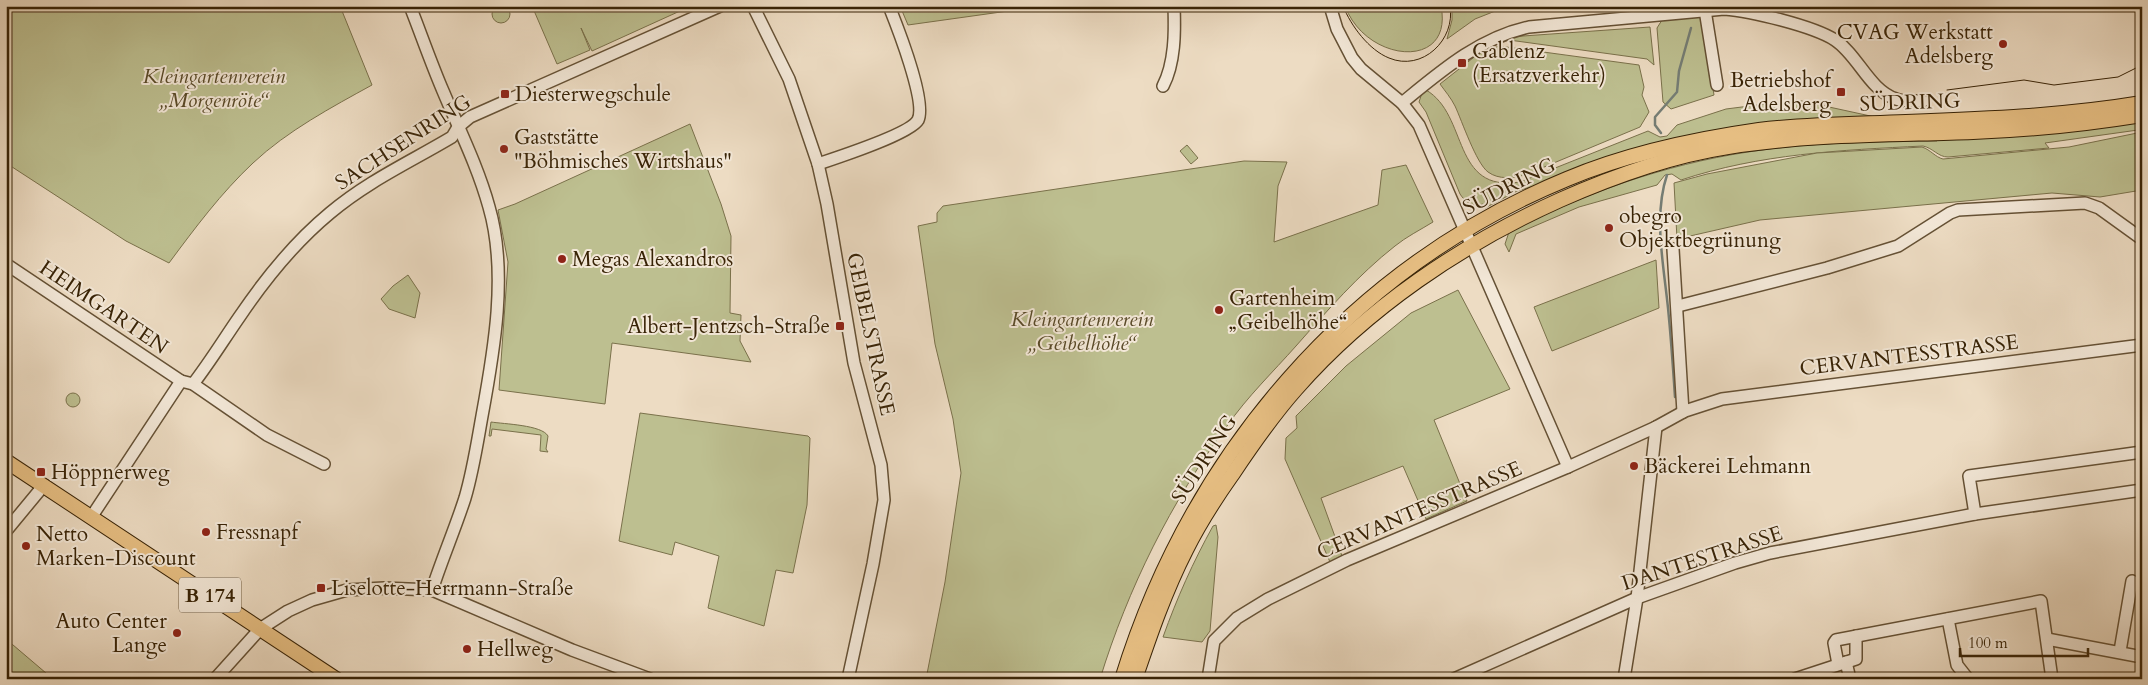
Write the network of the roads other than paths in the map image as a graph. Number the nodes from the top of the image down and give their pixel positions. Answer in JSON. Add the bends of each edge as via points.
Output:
{"nodes":[{"id":1,"x":410,"y":6,"type":"edge"},
{"id":2,"x":720,"y":6,"type":"edge"},
{"id":3,"x":753,"y":6,"type":"edge"},
{"id":4,"x":889,"y":6,"type":"edge"},
{"id":5,"x":1174,"y":6,"type":"edge"},
{"id":6,"x":1330,"y":6,"type":"edge"},
{"id":7,"x":1706,"y":10,"type":"junction"},
{"id":8,"x":1717,"y":84,"type":"dead end"},
{"id":9,"x":1163,"y":86,"type":"dead end"},
{"id":10,"x":1923,"y":101,"type":"dead end"},
{"id":11,"x":1402,"y":103,"type":"junction"},
{"id":12,"x":2142,"y":103,"type":"edge"},
{"id":13,"x":2142,"y":115,"type":"edge"},
{"id":14,"x":458,"y":127,"type":"junction"},
{"id":15,"x":818,"y":164,"type":"junction"},
{"id":16,"x":1465,"y":231,"type":"junction"},
{"id":17,"x":2142,"y":239,"type":"edge"},
{"id":18,"x":1471,"y":246,"type":"junction"},
{"id":19,"x":1673,"y":249,"type":"dead end"},
{"id":20,"x":6,"y":264,"type":"edge"},
{"id":21,"x":1678,"y":306,"type":"junction"},
{"id":22,"x":2142,"y":345,"type":"edge"},
{"id":23,"x":181,"y":382,"type":"junction"},
{"id":24,"x":193,"y":384,"type":"junction"},
{"id":25,"x":1683,"y":412,"type":"junction"},
{"id":26,"x":1656,"y":427,"type":"junction"},
{"id":27,"x":2142,"y":452,"type":"edge"},
{"id":28,"x":6,"y":460,"type":"edge"},
{"id":29,"x":324,"y":464,"type":"dead end"},
{"id":30,"x":1568,"y":467,"type":"junction"},
{"id":31,"x":44,"y":486,"type":"junction"},
{"id":32,"x":2142,"y":490,"type":"edge"},
{"id":33,"x":1975,"y":514,"type":"junction"},
{"id":34,"x":92,"y":516,"type":"junction"},
{"id":35,"x":6,"y":531,"type":"edge"},
{"id":36,"x":2132,"y":581,"type":"dead end"},
{"id":37,"x":432,"y":590,"type":"junction"},
{"id":38,"x":1637,"y":598,"type":"junction"},
{"id":39,"x":1948,"y":619,"type":"junction"},
{"id":40,"x":260,"y":629,"type":"junction"},
{"id":41,"x":1856,"y":636,"type":"junction"},
{"id":42,"x":2047,"y":639,"type":"junction"},
{"id":43,"x":2120,"y":651,"type":"junction"},
{"id":44,"x":2142,"y":657,"type":"edge"},
{"id":45,"x":1842,"y":663,"type":"junction"},
{"id":46,"x":215,"y":679,"type":"edge"},
{"id":47,"x":336,"y":679,"type":"edge"},
{"id":48,"x":650,"y":679,"type":"edge"},
{"id":49,"x":848,"y":679,"type":"edge"},
{"id":50,"x":1122,"y":679,"type":"edge"},
{"id":51,"x":1135,"y":679,"type":"edge"},
{"id":52,"x":1208,"y":679,"type":"edge"},
{"id":53,"x":1454,"y":679,"type":"edge"},
{"id":54,"x":1624,"y":679,"type":"edge"},
{"id":55,"x":1795,"y":679,"type":"edge"},
{"id":56,"x":1850,"y":679,"type":"edge"},
{"id":57,"x":1968,"y":679,"type":"edge"},
{"id":58,"x":2052,"y":679,"type":"edge"}],
"edges":[{"from":1,"to":14,"type":"street"},
{"from":2,"to":14,"type":"street","name":"SACHSENRING","via":[[470,117]]},
{"from":3,"to":15,"type":"street","name":"GEIBELSTRASSE","via":[[789,79]]},
{"from":4,"to":15,"type":"street","via":[[917,90],[918,120],[906,131]]},
{"from":5,"to":9,"type":"street","via":[[1171,59]]},
{"from":6,"to":11,"type":"street","via":[[1337,29],[1352,58]]},
{"from":7,"to":8,"type":"street"},
{"from":7,"to":10,"type":"street","via":[[1743,11],[1828,36],[1843,46],[1888,95],[1905,101]]},
{"from":7,"to":11,"type":"street","via":[[1529,27],[1508,32],[1483,43]]},
{"from":11,"to":16,"type":"street","via":[[1419,125]]},
{"from":12,"to":16,"type":"main road","name":"SÜDRING","via":[[1976,120],[1818,125],[1720,136],[1568,178],[1515,202]]},
{"from":13,"to":18,"type":"main road","name":"SÜDRING","via":[[2047,127],[1802,138],[1724,148],[1627,173],[1524,216]]},
{"from":14,"to":24,"type":"street","name":"SACHSENRING","via":[[452,137],[375,180],[329,214],[281,262]]},
{"from":14,"to":37,"type":"street","via":[[490,208],[497,245],[498,283],[489,377],[473,465]]},
{"from":15,"to":49,"type":"street","name":"GEIBELSTRASSE","via":[[854,364],[878,448],[884,500]]},
{"from":16,"to":18,"type":"street"},
{"from":16,"to":50,"type":"main road","name":"SÜDRING","via":[[1418,261],[1362,306],[1299,368],[1247,429],[1208,485],[1187,523],[1142,619]]},
{"from":17,"to":21,"type":"street","via":[[2099,208],[2084,203],[1958,210],[1898,246],[1827,268]]},
{"from":18,"to":30,"type":"street"},
{"from":18,"to":51,"type":"main road","name":"SÜDRING","via":[[1416,283],[1338,346],[1296,388],[1261,431],[1186,549],[1151,630]]},
{"from":19,"to":21,"type":"street"},
{"from":20,"to":23,"type":"street","name":"HEIMGARTEN"},
{"from":21,"to":25,"type":"street"},
{"from":22,"to":25,"type":"street","name":"CERVANTESSTRASSE","via":[[1722,399]]},
{"from":23,"to":24,"type":"street"},
{"from":23,"to":34,"type":"street"},
{"from":24,"to":29,"type":"street","via":[[267,434]]},
{"from":25,"to":26,"type":"street","name":"CERVANTESSTRASSE"},
{"from":26,"to":30,"type":"street","name":"CERVANTESSTRASSE"},
{"from":26,"to":38,"type":"street"},
{"from":27,"to":33,"type":"street","via":[[1969,476]]},
{"from":28,"to":31,"type":"main road","number":"B 174"},
{"from":30,"to":52,"type":"street","name":"CERVANTESSTRASSE","via":[[1346,560],[1268,599],[1237,618],[1214,641]]},
{"from":31,"to":34,"type":"main road","number":"B 174"},
{"from":31,"to":35,"type":"street"},
{"from":32,"to":33,"type":"street","name":"DANTESTRASSE"},
{"from":33,"to":38,"type":"street","name":"DANTESTRASSE","via":[[1770,553]]},
{"from":34,"to":40,"type":"main road","number":"B 174"},
{"from":36,"to":43,"type":"street"},
{"from":37,"to":40,"type":"street","via":[[347,590],[302,604]]},
{"from":37,"to":48,"type":"street","via":[[572,650]]},
{"from":38,"to":53,"type":"street","name":"DANTESTRASSE"},
{"from":38,"to":54,"type":"street"},
{"from":39,"to":41,"type":"street"},
{"from":39,"to":42,"type":"street","via":[[2041,601]]},
{"from":39,"to":57,"type":"street","via":[[1957,665]]},
{"from":40,"to":46,"type":"street"},
{"from":40,"to":47,"type":"main road","number":"B 174"},
{"from":41,"to":45,"type":"street","via":[[1858,656]]},
{"from":41,"to":45,"type":"street","via":[[1835,641]]},
{"from":42,"to":43,"type":"street"},
{"from":42,"to":58,"type":"street"},
{"from":43,"to":44,"type":"street"},
{"from":45,"to":55,"type":"street"},
{"from":45,"to":56,"type":"street"}]}
